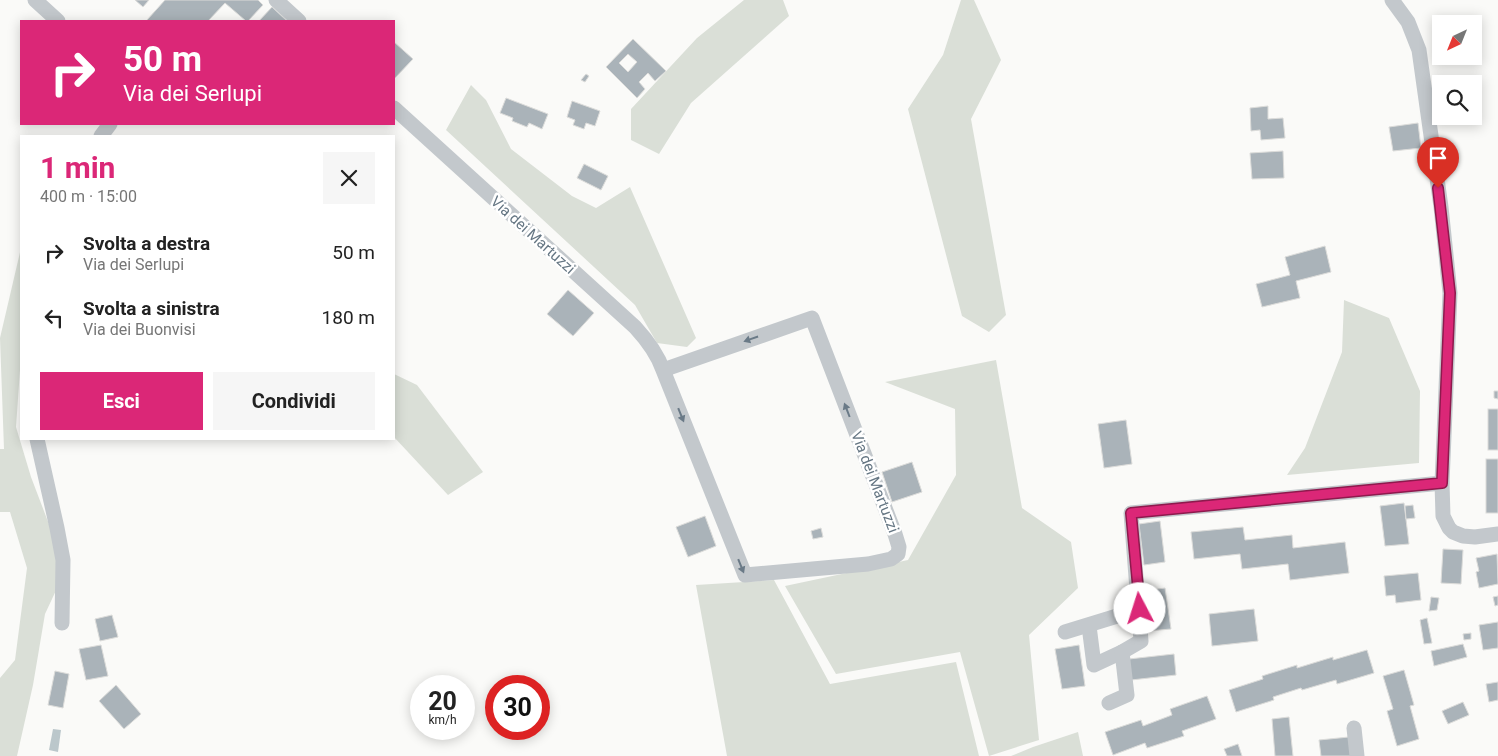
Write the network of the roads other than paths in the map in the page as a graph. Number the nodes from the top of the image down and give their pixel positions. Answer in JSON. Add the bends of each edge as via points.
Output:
{"nodes":[{"id":1,"x":36,"y":0,"type":"edge"},
{"id":2,"x":276,"y":0,"type":"edge"},
{"id":3,"x":1392,"y":0,"type":"edge"},
{"id":4,"x":57,"y":20,"type":"edge"},
{"id":5,"x":298,"y":20,"type":"edge"},
{"id":6,"x":395,"y":109,"type":"edge"},
{"id":7,"x":663,"y":370,"type":"junction"},
{"id":8,"x":37,"y":440,"type":"edge"},
{"id":9,"x":1442,"y":483,"type":"junction"},
{"id":10,"x":1498,"y":534,"type":"edge"},
{"id":11,"x":1140,"y":609,"type":"junction"},
{"id":12,"x":62,"y":623,"type":"dead end"},
{"id":13,"x":1089,"y":626,"type":"junction"},
{"id":14,"x":1065,"y":632,"type":"dead end"},
{"id":15,"x":1122,"y":652,"type":"junction"},
{"id":16,"x":1109,"y":703,"type":"dead end"},
{"id":17,"x":1354,"y":728,"type":"dead end"},
{"id":18,"x":1357,"y":756,"type":"edge"}],
"edges":[{"from":1,"to":4,"type":"street"},
{"from":2,"to":5,"type":"street"},
{"from":3,"to":9,"type":"street","via":[[1408,22],[1419,50],[1450,293]]},
{"from":6,"to":7,"type":"street","name":"Via dei Martuzzi","via":[[635,327],[648,341]]},
{"from":7,"to":7,"type":"street","name":"Via dei Martuzzi","one_way":true,"via":[[745,575],[868,564],[898,554],[895,534],[812,318]]},
{"from":8,"to":12,"type":"street","via":[[62,560]]},
{"from":9,"to":10,"type":"street","via":[[1443,516],[1453,532],[1469,537]]},
{"from":9,"to":11,"type":"street","via":[[1131,513]]},
{"from":11,"to":13,"type":"street"},
{"from":11,"to":15,"type":"street","via":[[1141,641]]},
{"from":13,"to":14,"type":"street"},
{"from":13,"to":15,"type":"street","via":[[1094,665]]},
{"from":15,"to":16,"type":"street","via":[[1127,695]]},
{"from":17,"to":18,"type":"street"}]}
